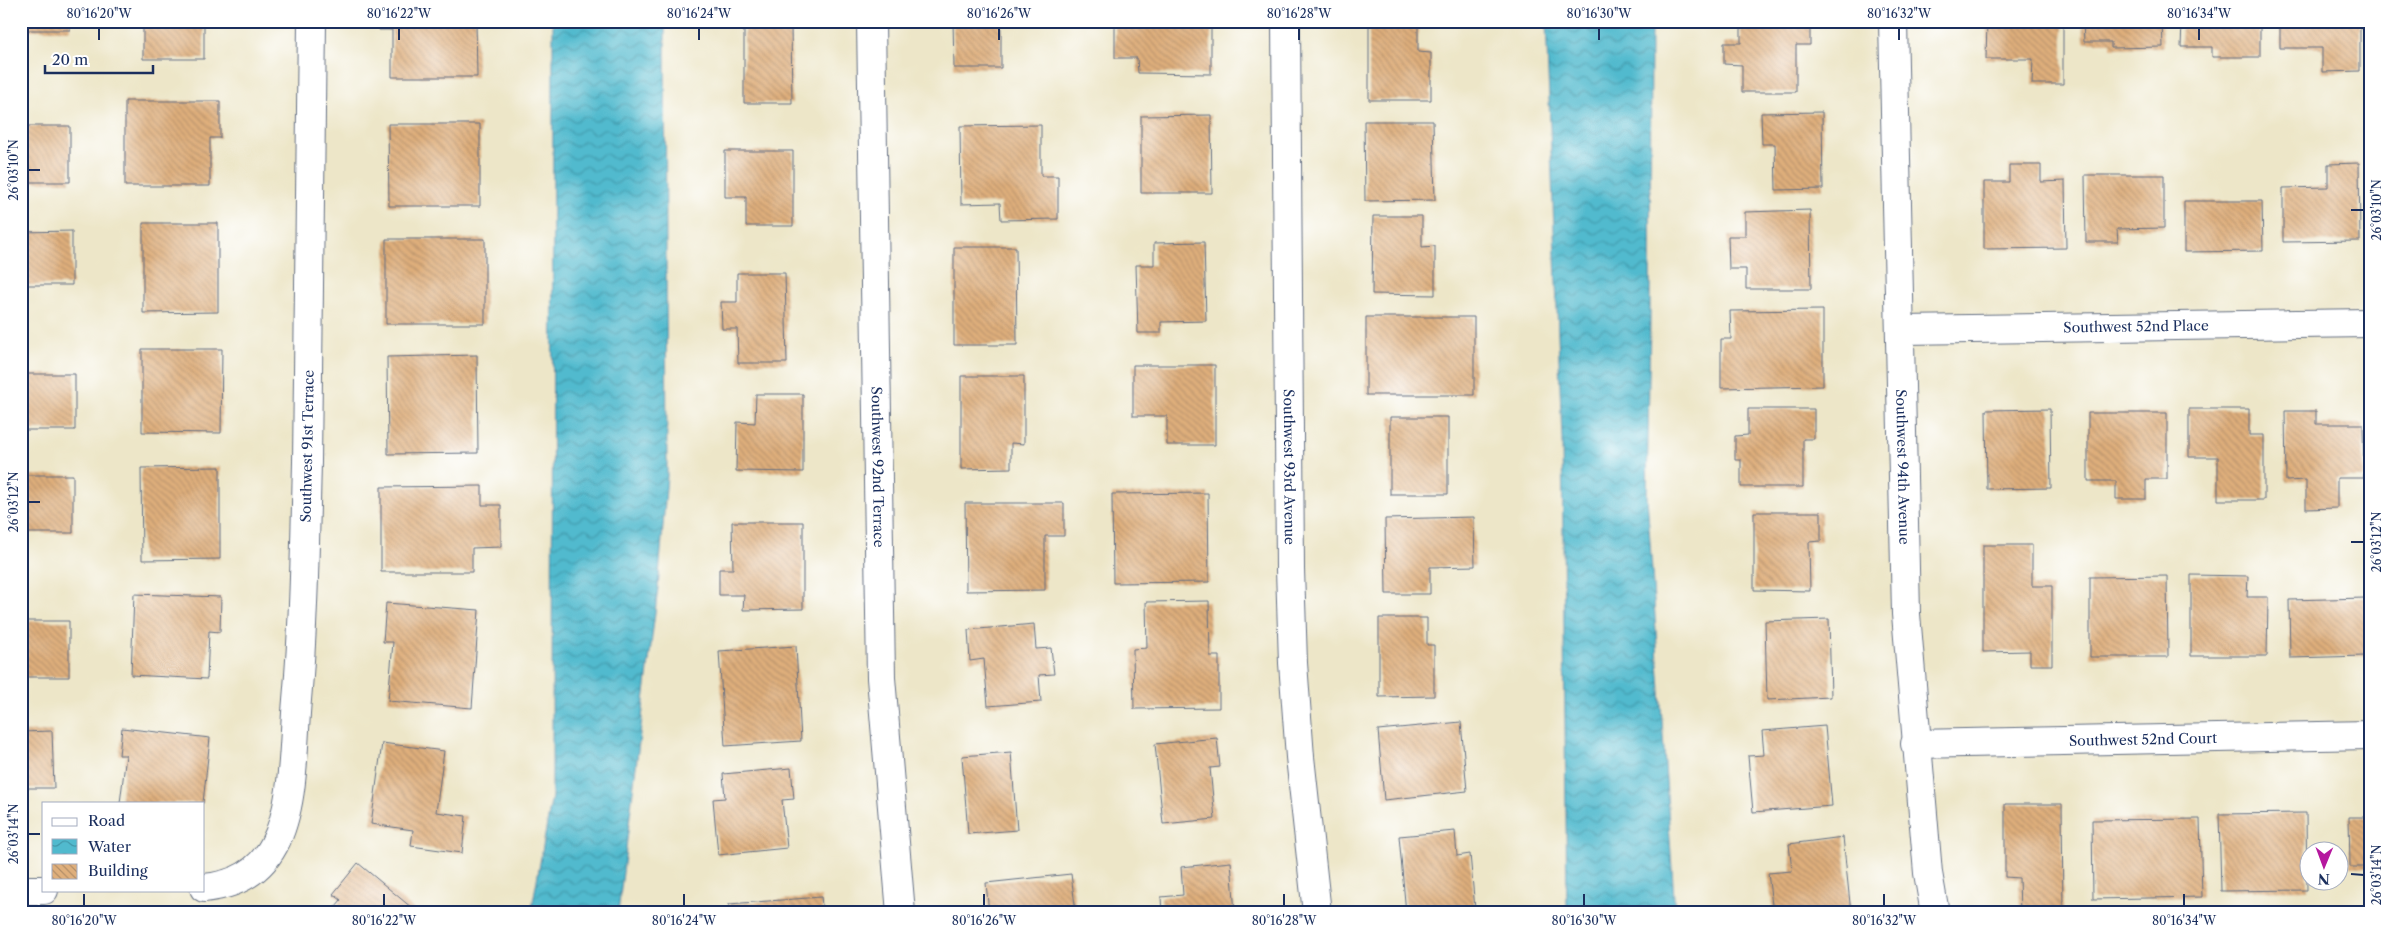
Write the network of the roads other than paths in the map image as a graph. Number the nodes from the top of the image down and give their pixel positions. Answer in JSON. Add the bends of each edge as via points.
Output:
{"nodes":[{"id":1,"x":312,"y":21,"type":"edge"},
{"id":2,"x":871,"y":21,"type":"edge"},
{"id":3,"x":1286,"y":21,"type":"edge"},
{"id":4,"x":1894,"y":21,"type":"edge"},
{"id":5,"x":2370,"y":323,"type":"edge"},
{"id":6,"x":1902,"y":330,"type":"junction"},
{"id":7,"x":2370,"y":735,"type":"edge"},
{"id":8,"x":1916,"y":744,"type":"junction"},
{"id":9,"x":205,"y":888,"type":"edge"},
{"id":10,"x":21,"y":890,"type":"edge"},
{"id":11,"x":42,"y":890,"type":"edge"},
{"id":12,"x":901,"y":913,"type":"edge"},
{"id":13,"x":1317,"y":913,"type":"edge"},
{"id":14,"x":1935,"y":913,"type":"edge"}],
"edges":[{"from":1,"to":9,"type":"street","name":"Southwest 91st Terrace","via":[[302,644],[289,793],[275,844],[260,866],[242,879]]},
{"from":2,"to":12,"type":"street","name":"Southwest 92nd Terrace","via":[[881,678]]},
{"from":3,"to":13,"type":"street","name":"Southwest 93rd Avenue","via":[[1290,569],[1301,766]]},
{"from":4,"to":6,"type":"street","name":"Southwest 94th Avenue"},
{"from":5,"to":6,"type":"street","name":"Southwest 52nd Place"},
{"from":6,"to":8,"type":"street","name":"Southwest 94th Avenue","via":[[1906,614]]},
{"from":7,"to":8,"type":"street","name":"Southwest 52nd Court"},
{"from":8,"to":14,"type":"street","name":"Southwest 94th Avenue"},
{"from":10,"to":11,"type":"street"}]}
